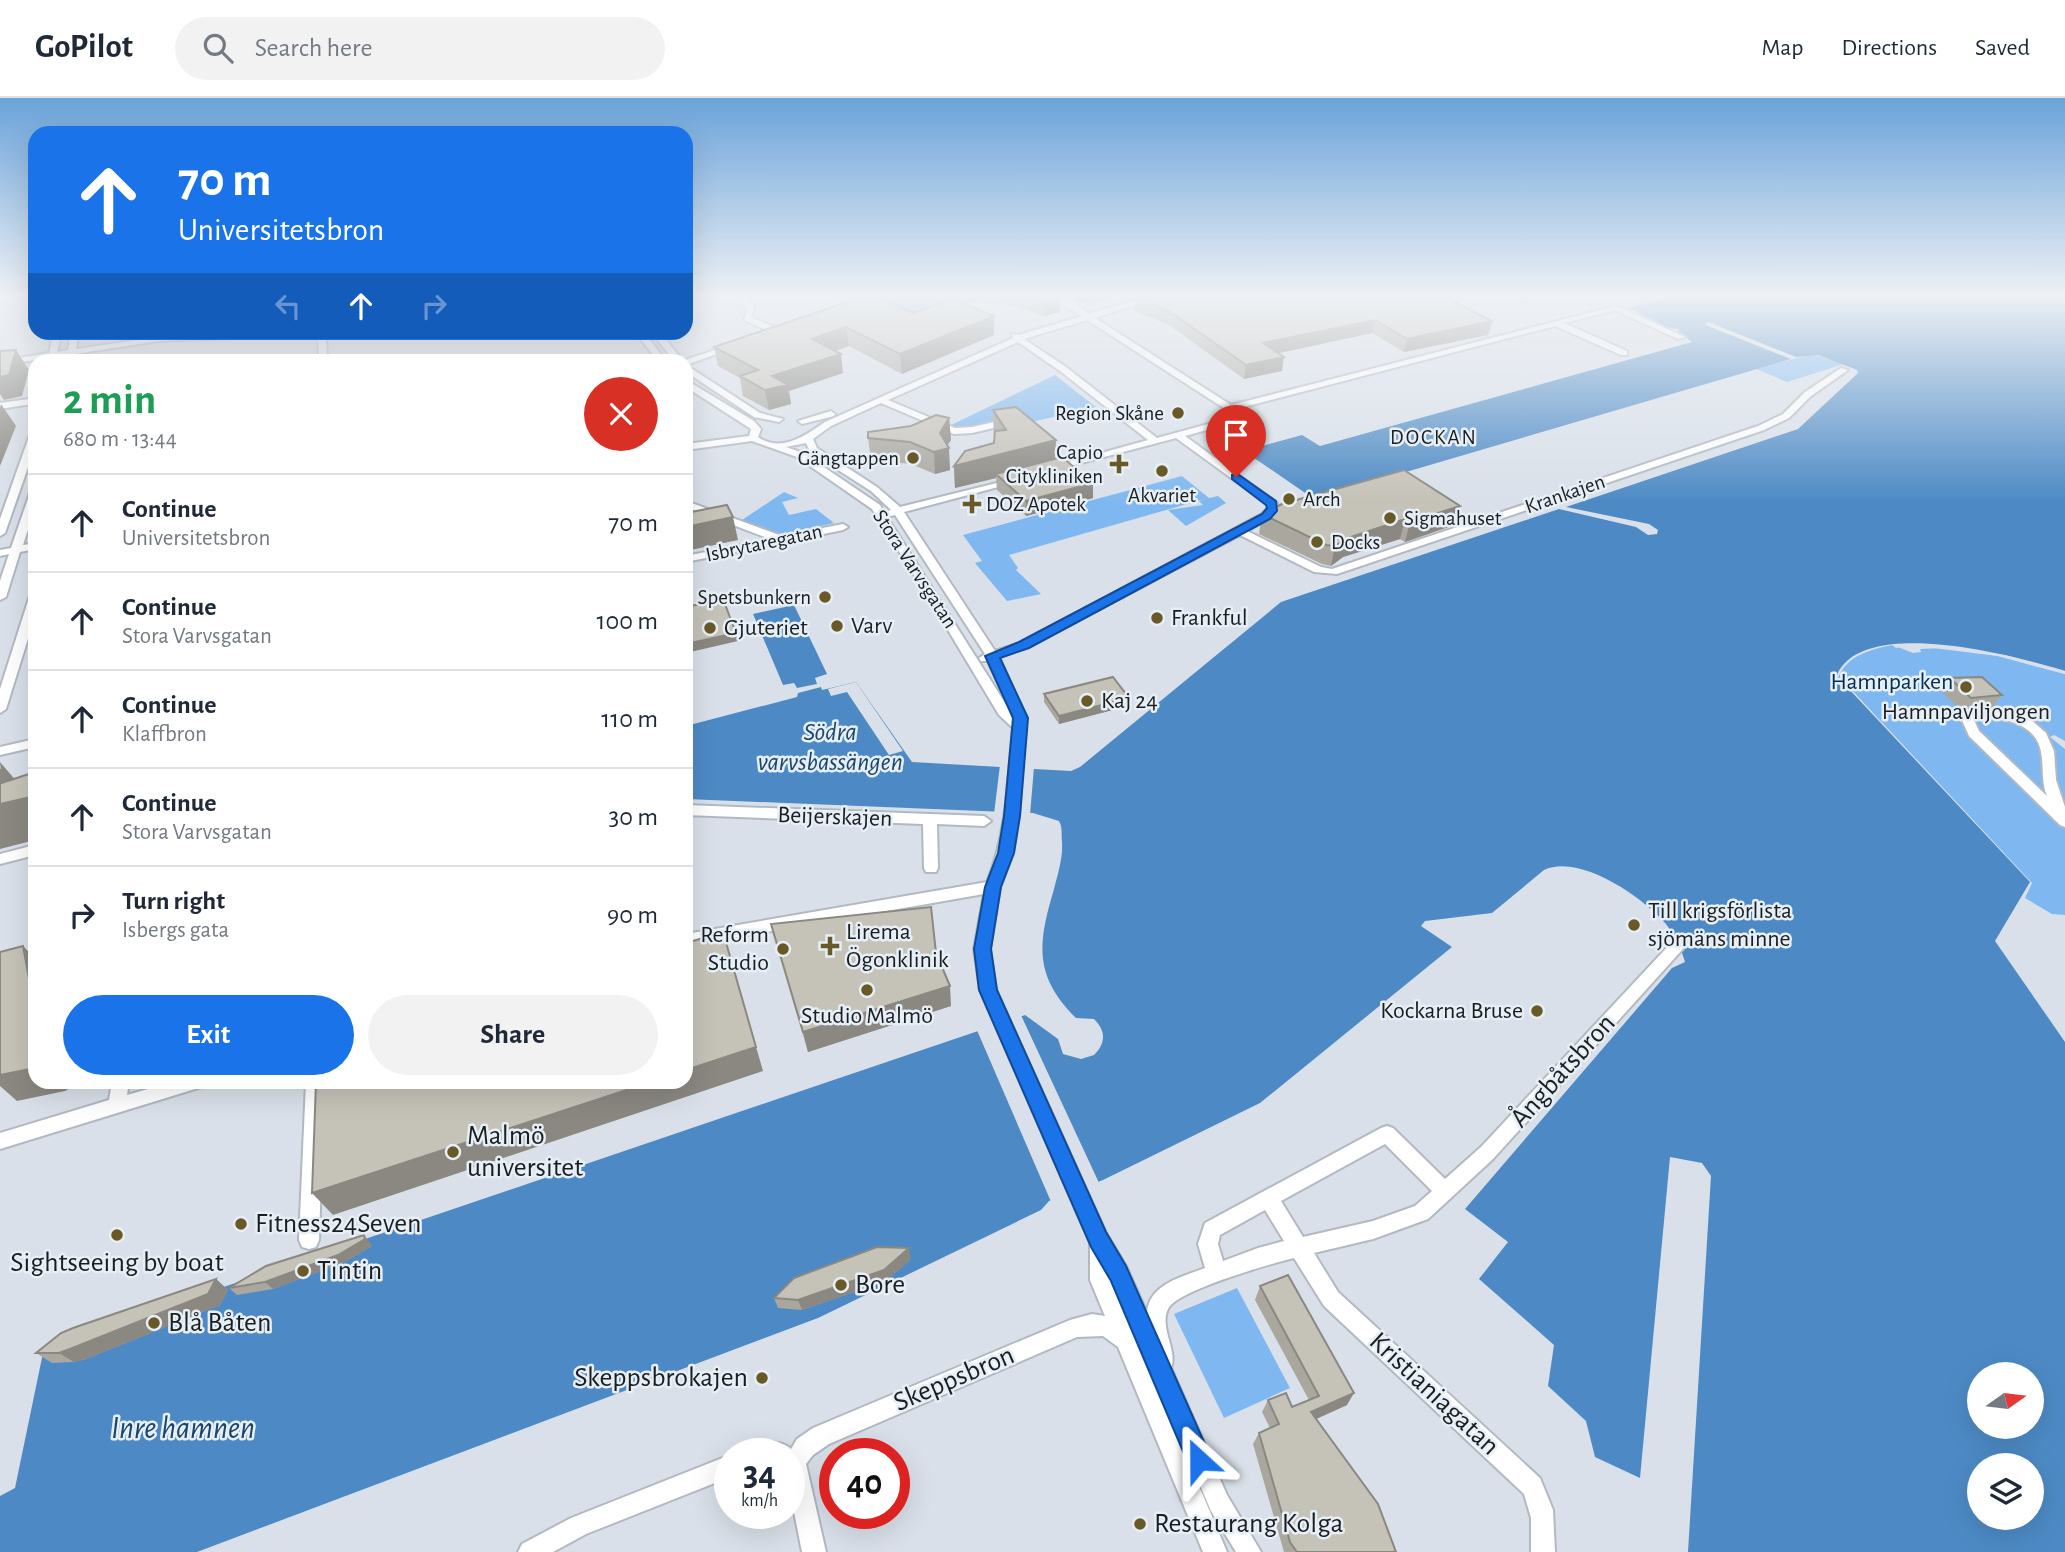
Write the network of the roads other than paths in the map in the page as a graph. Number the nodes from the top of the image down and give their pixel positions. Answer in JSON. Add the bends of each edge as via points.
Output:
{"nodes":[{"id":1,"x":948,"y":365,"type":"edge"},
{"id":2,"x":956,"y":365,"type":"edge"},
{"id":3,"x":1053,"y":365,"type":"edge"},
{"id":4,"x":1163,"y":365,"type":"edge"},
{"id":5,"x":1395,"y":365,"type":"edge"},
{"id":6,"x":693,"y":370,"type":"edge"},
{"id":7,"x":1844,"y":370,"type":"dead end"},
{"id":8,"x":693,"y":387,"type":"edge"},
{"id":9,"x":881,"y":400,"type":"junction"},
{"id":10,"x":28,"y":402,"type":"edge"},
{"id":11,"x":0,"y":406,"type":"edge"},
{"id":12,"x":1230,"y":408,"type":"junction"},
{"id":13,"x":779,"y":419,"type":"junction"},
{"id":14,"x":802,"y":421,"type":"junction"},
{"id":15,"x":1021,"y":423,"type":"edge"},
{"id":16,"x":755,"y":434,"type":"junction"},
{"id":17,"x":811,"y":435,"type":"junction"},
{"id":18,"x":1179,"y":436,"type":"junction"},
{"id":19,"x":1157,"y":442,"type":"junction"},
{"id":20,"x":693,"y":446,"type":"edge"},
{"id":21,"x":778,"y":446,"type":"junction"},
{"id":22,"x":28,"y":454,"type":"edge"},
{"id":23,"x":1062,"y":457,"type":"edge"},
{"id":24,"x":1071,"y":464,"type":"junction"},
{"id":25,"x":1040,"y":473,"type":"edge"},
{"id":26,"x":1028,"y":476,"type":"edge"},
{"id":27,"x":28,"y":496,"type":"edge"},
{"id":28,"x":12,"y":499,"type":"junction"},
{"id":29,"x":0,"y":502,"type":"edge"},
{"id":30,"x":693,"y":507,"type":"edge"},
{"id":31,"x":898,"y":511,"type":"junction"},
{"id":32,"x":28,"y":515,"type":"edge"},
{"id":33,"x":883,"y":515,"type":"junction"},
{"id":34,"x":843,"y":527,"type":"dead end"},
{"id":35,"x":1239,"y":530,"type":"junction"},
{"id":36,"x":0,"y":533,"type":"edge"},
{"id":37,"x":781,"y":539,"type":"junction"},
{"id":38,"x":28,"y":547,"type":"edge"},
{"id":39,"x":16,"y":550,"type":"junction"},
{"id":40,"x":0,"y":553,"type":"edge"},
{"id":41,"x":693,"y":558,"type":"edge"},
{"id":42,"x":0,"y":597,"type":"edge"},
{"id":43,"x":28,"y":620,"type":"edge"},
{"id":44,"x":992,"y":656,"type":"junction"},
{"id":45,"x":972,"y":661,"type":"junction"},
{"id":46,"x":0,"y":709,"type":"edge"},
{"id":47,"x":1018,"y":726,"type":"junction"},
{"id":48,"x":28,"y":745,"type":"edge"},
{"id":49,"x":0,"y":751,"type":"edge"},
{"id":50,"x":693,"y":810,"type":"edge"},
{"id":51,"x":930,"y":820,"type":"junction"},
{"id":52,"x":984,"y":821,"type":"dead end"},
{"id":53,"x":2064,"y":821,"type":"edge"},
{"id":54,"x":28,"y":852,"type":"edge"},
{"id":55,"x":0,"y":859,"type":"edge"},
{"id":56,"x":931,"y":868,"type":"dead end"},
{"id":57,"x":993,"y":887,"type":"junction"},
{"id":58,"x":693,"y":939,"type":"edge"},
{"id":59,"x":1677,"y":946,"type":"dead end"},
{"id":60,"x":120,"y":1089,"type":"edge"},
{"id":61,"x":170,"y":1089,"type":"edge"},
{"id":62,"x":315,"y":1089,"type":"edge"},
{"id":63,"x":117,"y":1104,"type":"junction"},
{"id":64,"x":0,"y":1141,"type":"edge"},
{"id":65,"x":1445,"y":1192,"type":"junction"},
{"id":66,"x":1268,"y":1198,"type":"junction"},
{"id":67,"x":309,"y":1240,"type":"dead end"},
{"id":68,"x":1099,"y":1240,"type":"junction"},
{"id":69,"x":1297,"y":1247,"type":"junction"},
{"id":70,"x":1216,"y":1273,"type":"junction"},
{"id":71,"x":1127,"y":1341,"type":"junction"},
{"id":72,"x":1170,"y":1395,"type":"junction"},
{"id":73,"x":805,"y":1447,"type":"edge"},
{"id":74,"x":714,"y":1472,"type":"edge"},
{"id":75,"x":805,"y":1518,"type":"edge"},
{"id":76,"x":1212,"y":1550,"type":"edge"},
{"id":77,"x":530,"y":1552,"type":"edge"},
{"id":78,"x":814,"y":1552,"type":"edge"},
{"id":79,"x":1249,"y":1552,"type":"edge"},
{"id":80,"x":1543,"y":1552,"type":"edge"}],
"edges":[{"from":1,"to":14,"type":"street","via":[[828,415]]},
{"from":2,"to":9,"type":"street"},
{"from":3,"to":19,"type":"street"},
{"from":4,"to":12,"type":"street"},
{"from":5,"to":12,"type":"street"},
{"from":6,"to":13,"type":"street","via":[[757,415]]},
{"from":7,"to":35,"type":"street","name":"Krankajen","via":[[1786,415],[1761,428],[1333,572],[1318,570]]},
{"from":8,"to":16,"type":"street","name":"Stora Varvsgatan","via":[[751,423]]},
{"from":9,"to":15,"type":"street","via":[[954,431]]},
{"from":9,"to":17,"type":"street"},
{"from":10,"to":11,"type":"street"},
{"from":12,"to":18,"type":"street","via":[[1240,416],[1234,422]]},
{"from":13,"to":14,"type":"street"},
{"from":13,"to":16,"type":"street","via":[[763,424]]},
{"from":14,"to":17,"type":"street","name":"Stora Varvsgatan","via":[[810,425]]},
{"from":16,"to":20,"type":"street"},
{"from":16,"to":21,"type":"street","name":"Stora Varvsgatan","via":[[763,444]]},
{"from":17,"to":21,"type":"street"},
{"from":17,"to":31,"type":"street","name":"Stora Varvsgatan","via":[[813,450],[874,489]]},
{"from":18,"to":19,"type":"street"},
{"from":18,"to":35,"type":"street","via":[[1272,503],[1266,516]]},
{"from":19,"to":24,"type":"street"},
{"from":21,"to":33,"type":"street","name":"Stora Varvsgatan","via":[[849,486]]},
{"from":22,"to":28,"type":"street"},
{"from":23,"to":24,"type":"street"},
{"from":24,"to":25,"type":"street"},
{"from":26,"to":31,"type":"street"},
{"from":27,"to":28,"type":"street"},
{"from":28,"to":29,"type":"street"},
{"from":28,"to":36,"type":"street"},
{"from":30,"to":37,"type":"street"},
{"from":31,"to":33,"type":"street"},
{"from":31,"to":44,"type":"street","name":"Stora Varvsgatan"},
{"from":32,"to":39,"type":"street"},
{"from":33,"to":45,"type":"street","name":"Stora Varvsgatan"},
{"from":34,"to":37,"type":"street","name":"Isbrytaregatan"},
{"from":35,"to":44,"type":"street","via":[[1024,645]]},
{"from":37,"to":41,"type":"street","name":"Isbrytaregatan"},
{"from":38,"to":39,"type":"street"},
{"from":39,"to":40,"type":"street"},
{"from":39,"to":42,"type":"street"},
{"from":43,"to":46,"type":"street"},
{"from":44,"to":45,"type":"street"},
{"from":44,"to":47,"type":"street","name":"Stora Varvsgatan","via":[[1020,718]]},
{"from":45,"to":47,"type":"street","name":"Stora Varvsgatan","via":[[1005,715]]},
{"from":47,"to":57,"type":"street","name":"Stora Varvsgatan","via":[[1012,816],[1006,853]]},
{"from":48,"to":49,"type":"street"},
{"from":50,"to":51,"type":"street","name":"Beijerskajen"},
{"from":51,"to":52,"type":"street","name":"Beijerskajen"},
{"from":51,"to":56,"type":"street"},
{"from":53,"to":53,"type":"street","via":[[2049,783],[2047,747],[2031,727],[2006,715],[1967,718],[1974,733]]},
{"from":54,"to":55,"type":"street"},
{"from":57,"to":58,"type":"street"},
{"from":57,"to":68,"type":"street","via":[[982,949],[988,990]]},
{"from":59,"to":65,"type":"street","name":"Ångbåtsbron","via":[[1488,1153]]},
{"from":60,"to":63,"type":"street"},
{"from":61,"to":63,"type":"street"},
{"from":62,"to":67,"type":"street"},
{"from":63,"to":64,"type":"street"},
{"from":65,"to":66,"type":"street","via":[[1387,1135]]},
{"from":65,"to":69,"type":"street","name":"Ångbåtsbron","via":[[1421,1213],[1373,1230]]},
{"from":66,"to":69,"type":"street","name":"Kristianiagatan"},
{"from":66,"to":70,"type":"street","via":[[1212,1230],[1208,1244]]},
{"from":68,"to":71,"type":"street","via":[[1100,1280]]},
{"from":68,"to":72,"type":"street","via":[[1119,1273]]},
{"from":69,"to":70,"type":"street","name":"Ångbåtsbron"},
{"from":69,"to":80,"type":"street","name":"Kristianiagatan","via":[[1331,1299],[1532,1486],[1544,1512]]},
{"from":70,"to":72,"type":"street","name":"Ångbåtsbron","via":[[1175,1290],[1157,1308],[1156,1330]]},
{"from":71,"to":73,"type":"street","name":"Skeppsbron","via":[[1105,1325],[1094,1322],[1077,1327],[821,1436]]},
{"from":71,"to":76,"type":"street"},
{"from":72,"to":79,"type":"street","via":[[1219,1503]]},
{"from":74,"to":77,"type":"street","via":[[579,1526]]},
{"from":75,"to":78,"type":"street"}]}
